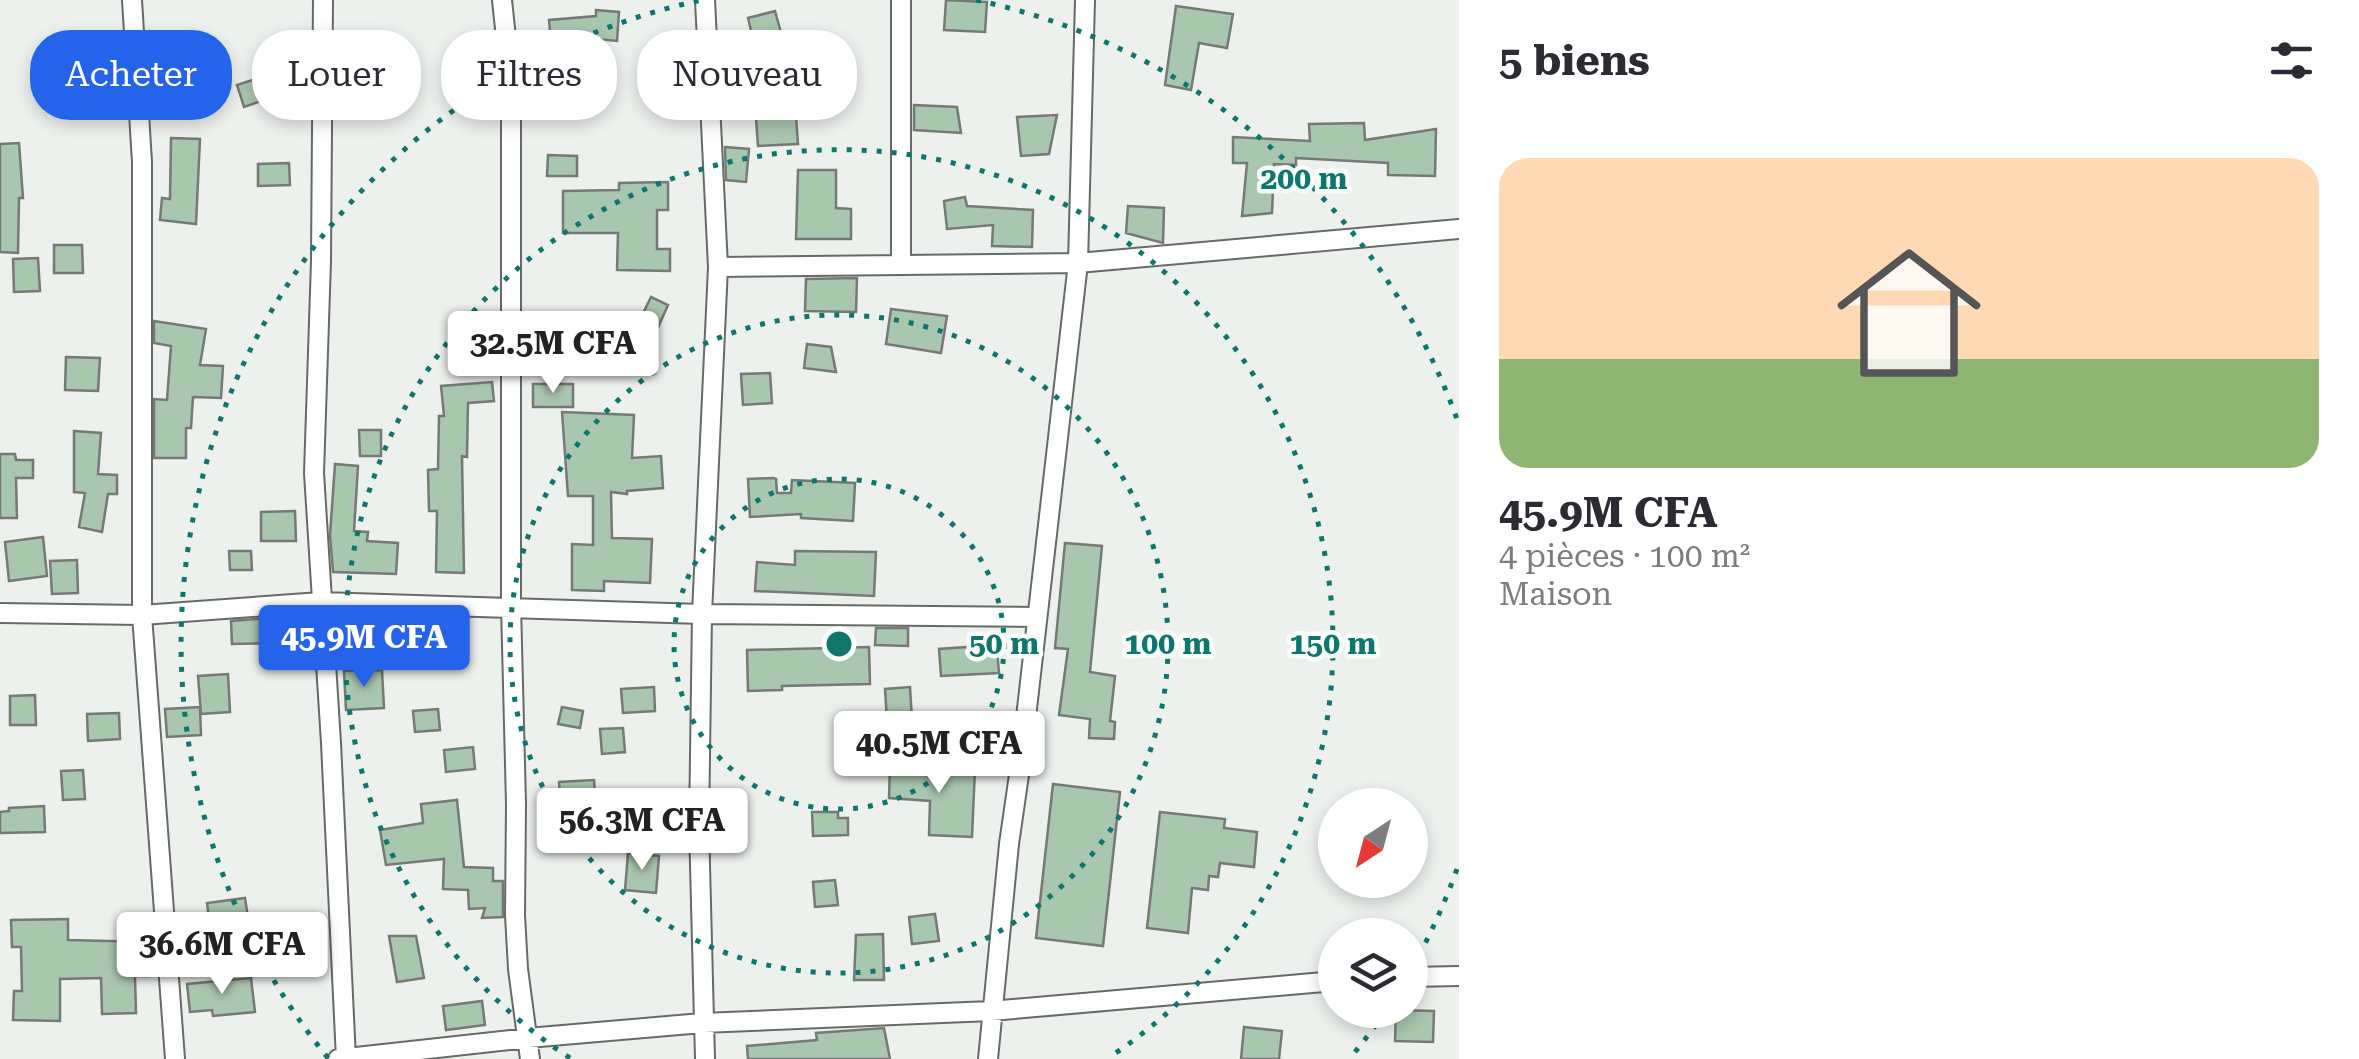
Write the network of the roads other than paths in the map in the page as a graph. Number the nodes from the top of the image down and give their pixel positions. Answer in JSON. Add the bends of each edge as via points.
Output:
{"nodes":[{"id":1,"x":132,"y":0,"type":"edge"},
{"id":2,"x":324,"y":0,"type":"edge"},
{"id":3,"x":502,"y":0,"type":"edge"},
{"id":4,"x":705,"y":0,"type":"edge"},
{"id":5,"x":901,"y":0,"type":"edge"},
{"id":6,"x":1085,"y":0,"type":"edge"},
{"id":7,"x":1459,"y":229,"type":"edge"},
{"id":8,"x":1078,"y":263,"type":"junction"},
{"id":9,"x":901,"y":266,"type":"junction"},
{"id":10,"x":718,"y":267,"type":"junction"},
{"id":11,"x":321,"y":602,"type":"junction"},
{"id":12,"x":511,"y":606,"type":"junction"},
{"id":13,"x":0,"y":612,"type":"edge"},
{"id":14,"x":702,"y":614,"type":"junction"},
{"id":15,"x":142,"y":615,"type":"junction"},
{"id":16,"x":1036,"y":617,"type":"junction"},
{"id":17,"x":1459,"y":963,"type":"edge"},
{"id":18,"x":1459,"y":976,"type":"edge"},
{"id":19,"x":1428,"y":977,"type":"edge"},
{"id":20,"x":1318,"y":982,"type":"edge"},
{"id":21,"x":991,"y":1011,"type":"junction"},
{"id":22,"x":702,"y":1024,"type":"junction"},
{"id":23,"x":528,"y":1038,"type":"junction"},
{"id":24,"x":175,"y":1059,"type":"edge"},
{"id":25,"x":338,"y":1059,"type":"edge"},
{"id":26,"x":346,"y":1059,"type":"edge"},
{"id":27,"x":530,"y":1059,"type":"edge"},
{"id":28,"x":705,"y":1059,"type":"edge"},
{"id":29,"x":988,"y":1059,"type":"edge"}],
"edges":[{"from":1,"to":15,"type":"street","via":[[142,162]]},
{"from":2,"to":11,"type":"street","via":[[314,474]]},
{"from":3,"to":12,"type":"street","via":[[510,85]]},
{"from":4,"to":10,"type":"street"},
{"from":5,"to":9,"type":"street"},
{"from":6,"to":8,"type":"street"},
{"from":7,"to":8,"type":"street"},
{"from":8,"to":9,"type":"street"},
{"from":8,"to":16,"type":"street"},
{"from":9,"to":10,"type":"street"},
{"from":10,"to":14,"type":"street"},
{"from":11,"to":12,"type":"street"},
{"from":11,"to":15,"type":"street"},
{"from":11,"to":26,"type":"street"},
{"from":12,"to":14,"type":"street"},
{"from":12,"to":23,"type":"street","via":[[515,916]]},
{"from":13,"to":15,"type":"street"},
{"from":14,"to":16,"type":"street"},
{"from":14,"to":22,"type":"street"},
{"from":15,"to":24,"type":"street"},
{"from":16,"to":21,"type":"street"},
{"from":17,"to":18,"type":"street"},
{"from":18,"to":19,"type":"street"},
{"from":20,"to":21,"type":"street"},
{"from":21,"to":22,"type":"street"},
{"from":21,"to":29,"type":"street"},
{"from":22,"to":23,"type":"street"},
{"from":22,"to":28,"type":"street"},
{"from":23,"to":26,"type":"street"},
{"from":23,"to":27,"type":"street"},
{"from":25,"to":26,"type":"street"}]}
